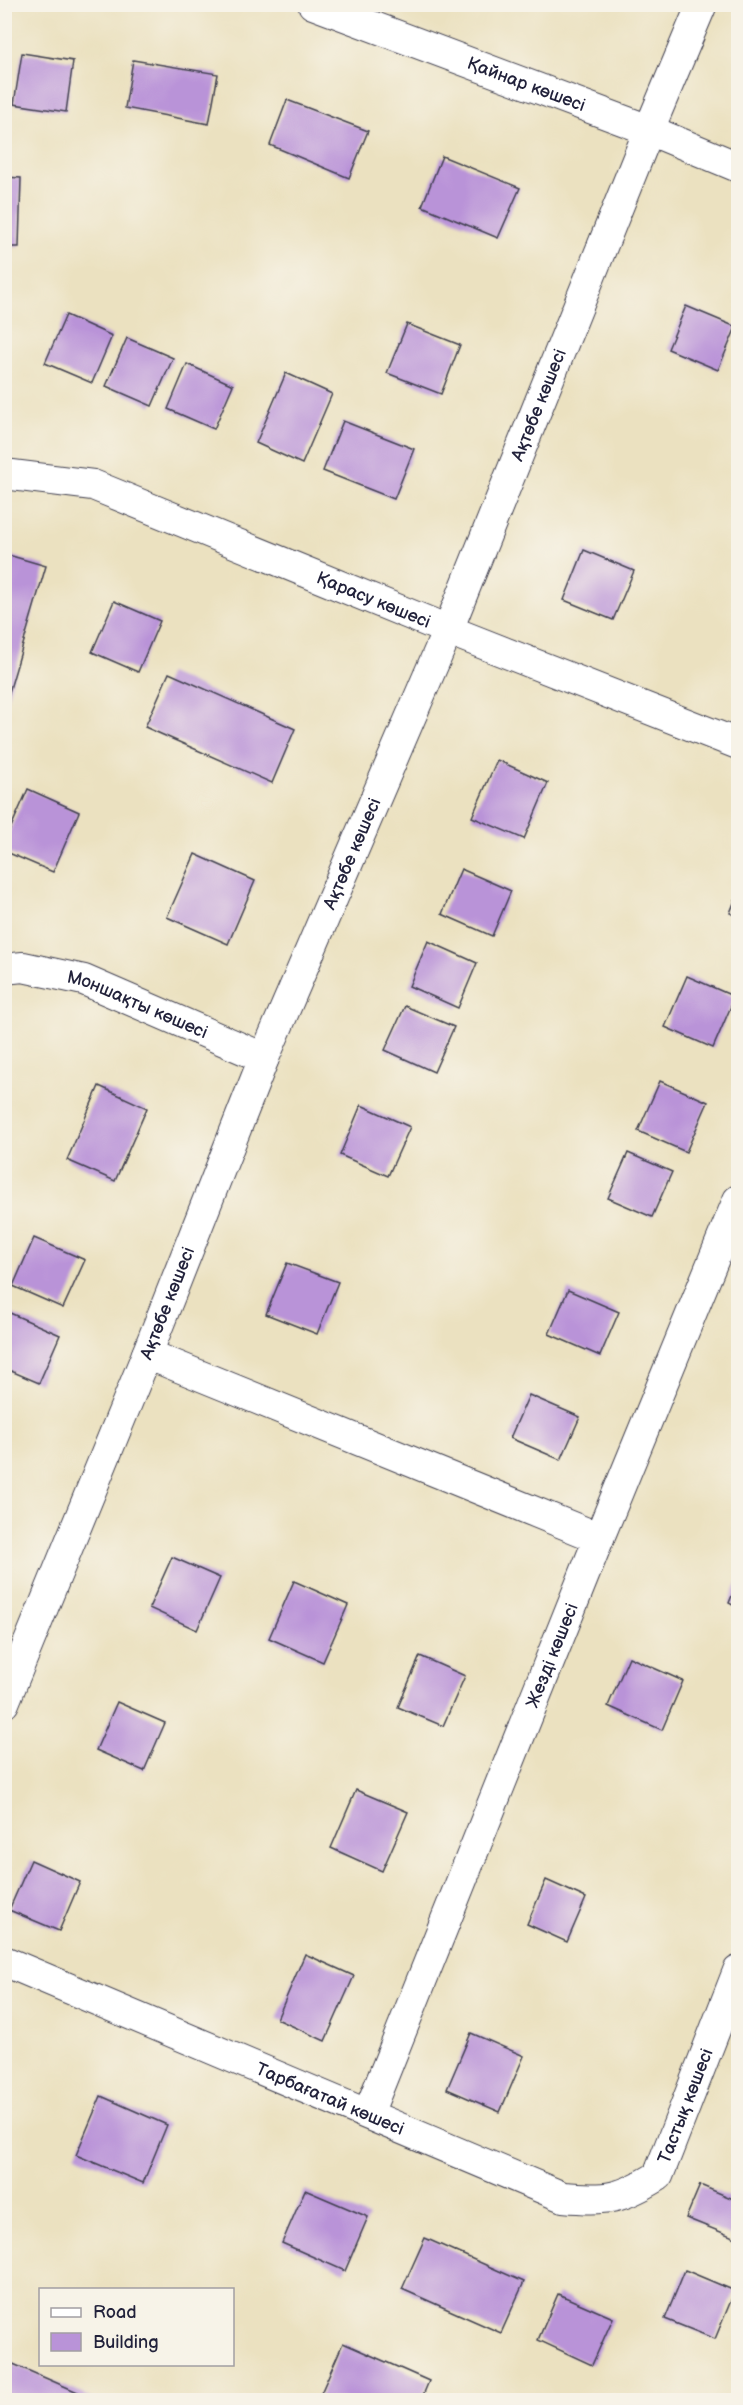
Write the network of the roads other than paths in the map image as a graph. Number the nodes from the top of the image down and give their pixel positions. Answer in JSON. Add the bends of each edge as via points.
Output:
{"nodes":[{"id":1,"x":313,"y":4,"type":"edge"},
{"id":2,"x":702,"y":4,"type":"edge"},
{"id":3,"x":649,"y":130,"type":"junction"},
{"id":4,"x":738,"y":166,"type":"edge"},
{"id":5,"x":4,"y":474,"type":"edge"},
{"id":6,"x":448,"y":630,"type":"junction"},
{"id":7,"x":738,"y":744,"type":"edge"},
{"id":8,"x":4,"y":969,"type":"edge"},
{"id":9,"x":264,"y":1058,"type":"junction"},
{"id":10,"x":738,"y":1200,"type":"edge"},
{"id":11,"x":147,"y":1354,"type":"junction"},
{"id":12,"x":599,"y":1538,"type":"junction"},
{"id":13,"x":4,"y":1703,"type":"edge"},
{"id":14,"x":4,"y":1961,"type":"edge"},
{"id":15,"x":738,"y":1971,"type":"edge"},
{"id":16,"x":368,"y":2114,"type":"junction"},
{"id":17,"x":658,"y":2176,"type":"joint"}],
"edges":[{"from":1,"to":3,"type":"street","name":"Қайнар көшесі"},
{"from":2,"to":3,"type":"street","name":"Ақтөбе көшесі"},
{"from":3,"to":4,"type":"street","name":"Қайнар көшесі"},
{"from":3,"to":6,"type":"street","name":"Ақтөбе көшесі"},
{"from":5,"to":6,"type":"street","name":"Қарасу көшесі","via":[[93,485]]},
{"from":6,"to":7,"type":"street","name":"Қарасу көшесі"},
{"from":6,"to":9,"type":"street","name":"Ақтөбе көшесі"},
{"from":8,"to":9,"type":"street","name":"Моншақты көшесі","via":[[23,967],[84,980]]},
{"from":9,"to":11,"type":"street","name":"Ақтөбе көшесі"},
{"from":10,"to":12,"type":"street","name":"Жезді көшесі"},
{"from":11,"to":12,"type":"street"},
{"from":11,"to":13,"type":"street","name":"Ақтөбе көшесі"},
{"from":12,"to":16,"type":"street","name":"Жезді көшесі"},
{"from":14,"to":16,"type":"street","name":"Тарбағатай көшесі"},
{"from":15,"to":17,"type":"street","name":"Тастық көшесі"},
{"from":16,"to":17,"type":"street","name":"Тарбағатай көшесі","via":[[563,2196],[598,2200],[632,2192]]}]}
